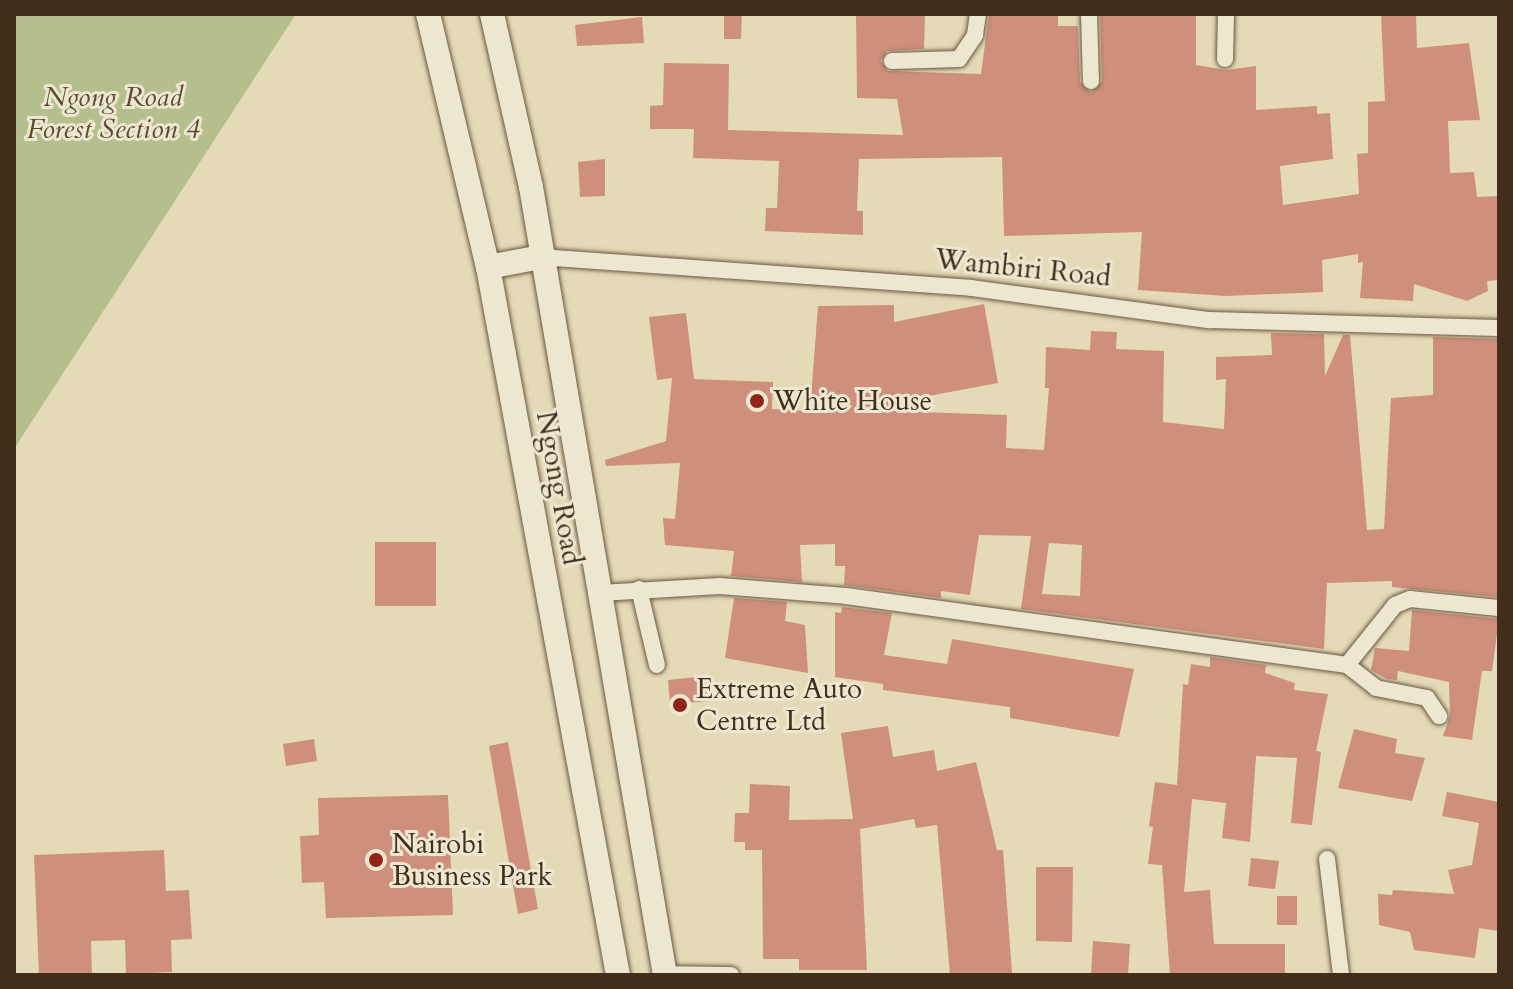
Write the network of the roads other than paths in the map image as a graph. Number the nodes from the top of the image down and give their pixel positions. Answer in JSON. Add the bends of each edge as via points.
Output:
{"nodes":[{"id":1,"x":428,"y":14,"type":"edge"},
{"id":2,"x":492,"y":14,"type":"edge"},
{"id":3,"x":978,"y":14,"type":"edge"},
{"id":4,"x":1089,"y":14,"type":"edge"},
{"id":5,"x":1226,"y":14,"type":"edge"},
{"id":6,"x":1225,"y":59,"type":"dead end"},
{"id":7,"x":892,"y":61,"type":"dead end"},
{"id":8,"x":1091,"y":81,"type":"dead end"},
{"id":9,"x":541,"y":257,"type":"junction"},
{"id":10,"x":488,"y":267,"type":"junction"},
{"id":11,"x":1499,"y":328,"type":"edge"},
{"id":12,"x":639,"y":589,"type":"junction"},
{"id":13,"x":600,"y":593,"type":"junction"},
{"id":14,"x":1499,"y":608,"type":"edge"},
{"id":15,"x":657,"y":665,"type":"dead end"},
{"id":16,"x":1347,"y":665,"type":"junction"},
{"id":17,"x":1439,"y":716,"type":"dead end"},
{"id":18,"x":1327,"y":859,"type":"dead end"},
{"id":19,"x":665,"y":974,"type":"edge"},
{"id":20,"x":618,"y":975,"type":"edge"},
{"id":21,"x":731,"y":975,"type":"edge"},
{"id":22,"x":1341,"y":975,"type":"edge"}],
"edges":[{"from":1,"to":10,"type":"main road","name":"Ngong Road"},
{"from":2,"to":9,"type":"main road","name":"Ngong Road","via":[[531,187]]},
{"from":3,"to":7,"type":"street","via":[[975,35],[959,59]]},
{"from":4,"to":8,"type":"street"},
{"from":5,"to":6,"type":"street"},
{"from":9,"to":10,"type":"main road"},
{"from":9,"to":11,"type":"street","name":"Wambiri Road","via":[[971,288],[1114,303],[1209,320]]},
{"from":9,"to":13,"type":"main road","name":"Ngong Road"},
{"from":10,"to":20,"type":"main road","name":"Ngong Road"},
{"from":12,"to":13,"type":"street"},
{"from":12,"to":15,"type":"street"},
{"from":12,"to":16,"type":"street","via":[[720,586],[846,596]]},
{"from":13,"to":19,"type":"main road","name":"Ngong Road"},
{"from":14,"to":16,"type":"street","via":[[1410,599],[1395,605]]},
{"from":16,"to":17,"type":"street","via":[[1376,688],[1427,698]]},
{"from":18,"to":22,"type":"street"},
{"from":19,"to":21,"type":"street"}]}
